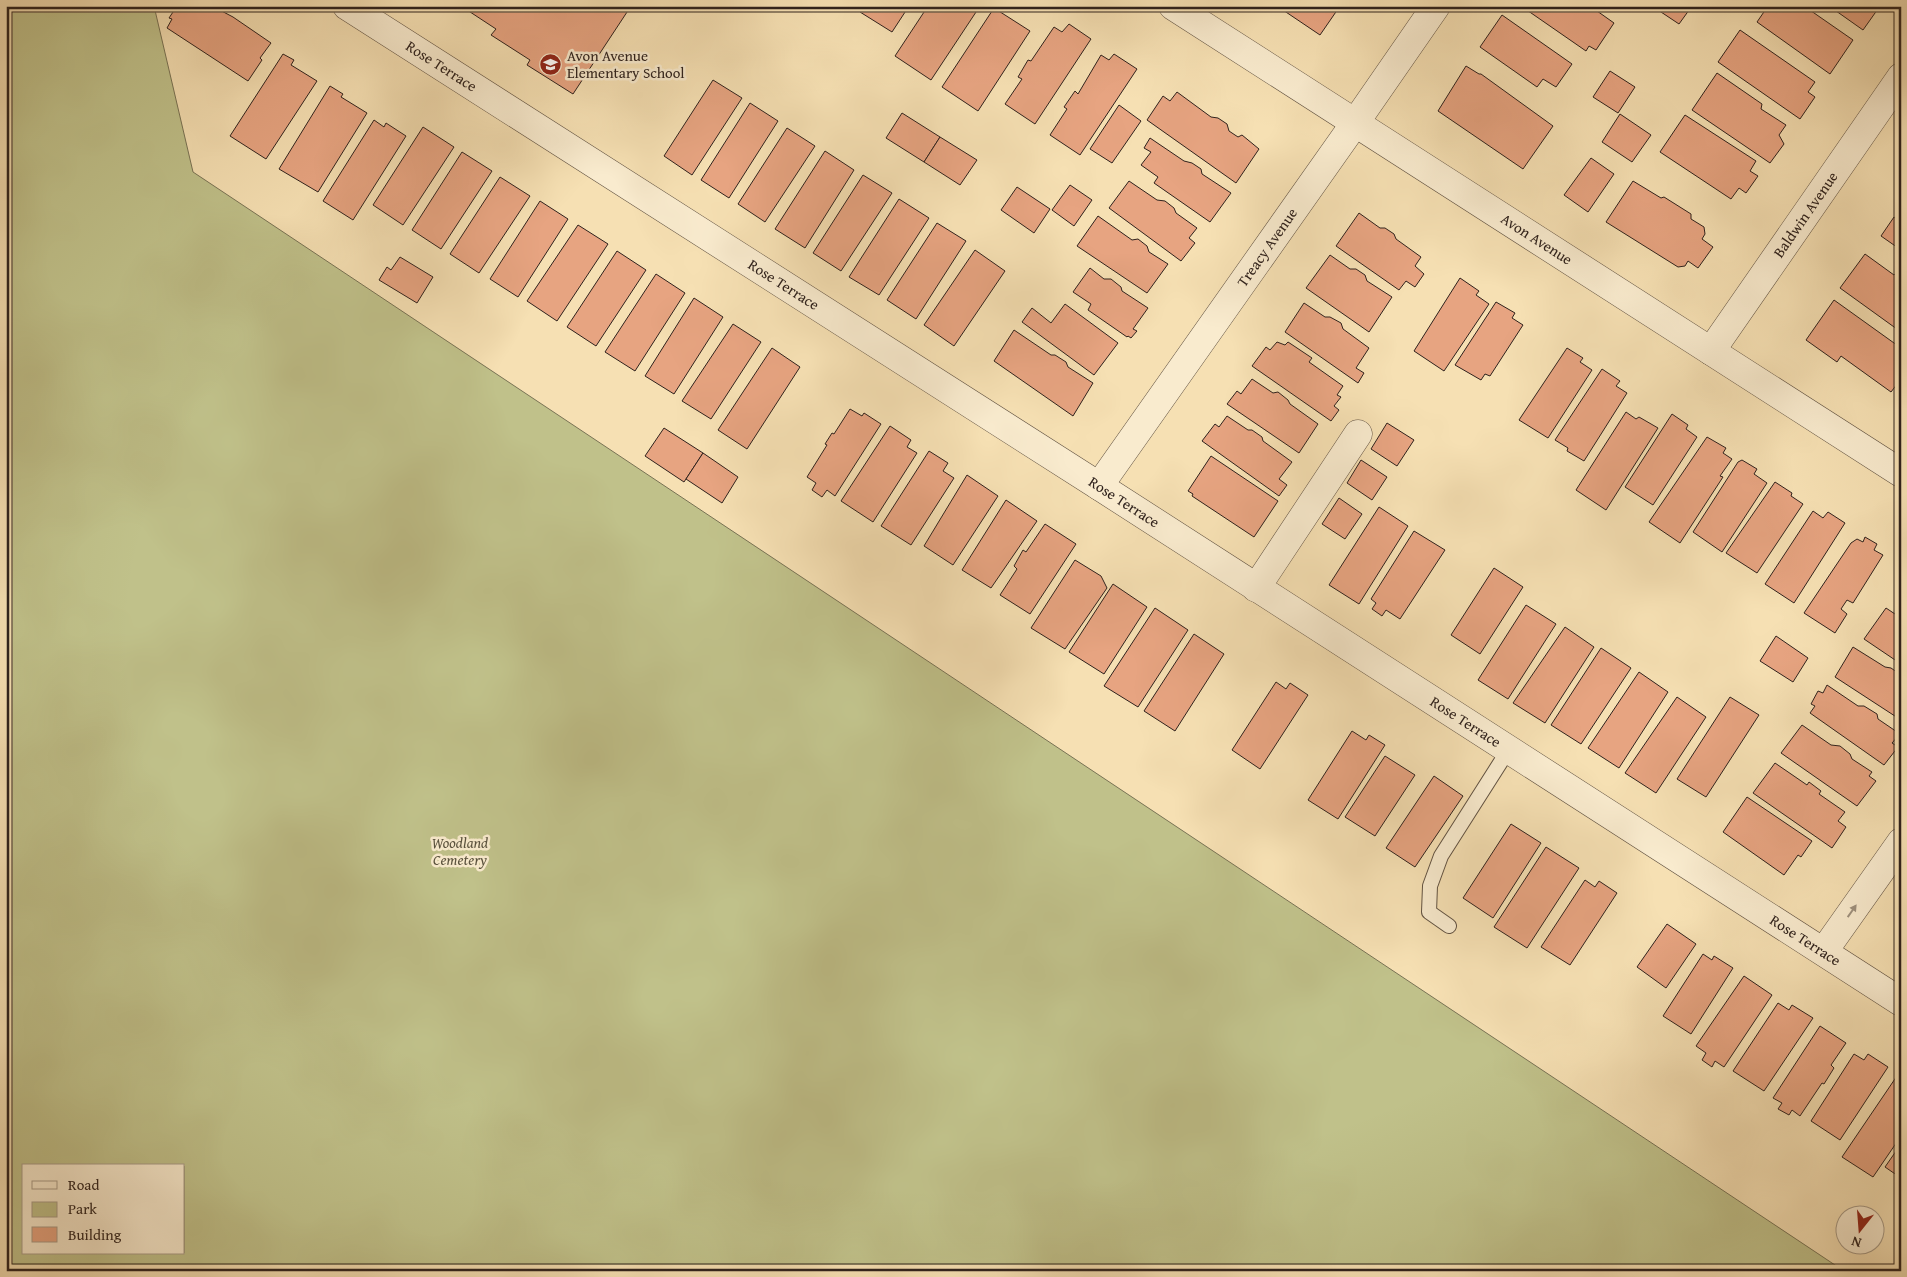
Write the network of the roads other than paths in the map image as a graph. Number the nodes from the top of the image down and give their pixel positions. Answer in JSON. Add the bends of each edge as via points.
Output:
{"nodes":[{"id":1,"x":347,"y":6,"type":"edge"},
{"id":2,"x":1173,"y":6,"type":"edge"},
{"id":3,"x":1436,"y":6,"type":"edge"},
{"id":4,"x":1901,"y":77,"type":"edge"},
{"id":5,"x":1356,"y":123,"type":"junction"},
{"id":6,"x":1711,"y":351,"type":"junction"},
{"id":7,"x":1358,"y":434,"type":"dead end"},
{"id":8,"x":1901,"y":473,"type":"edge"},
{"id":9,"x":1099,"y":486,"type":"junction"},
{"id":10,"x":1256,"y":588,"type":"junction"},
{"id":11,"x":1509,"y":749,"type":"junction"},
{"id":12,"x":1901,"y":842,"type":"edge"},
{"id":13,"x":1449,"y":926,"type":"dead end"},
{"id":14,"x":1824,"y":951,"type":"junction"},
{"id":15,"x":1901,"y":1002,"type":"edge"}],
"edges":[{"from":1,"to":9,"type":"street","name":"Rose Terrace"},
{"from":2,"to":5,"type":"street","name":"Avon Avenue"},
{"from":3,"to":5,"type":"street","name":"Treacy Avenue"},
{"from":4,"to":6,"type":"street","name":"Baldwin Avenue"},
{"from":5,"to":6,"type":"street","name":"Avon Avenue"},
{"from":5,"to":9,"type":"street","name":"Treacy Avenue"},
{"from":6,"to":8,"type":"street","name":"Avon Avenue"},
{"from":7,"to":10,"type":"street"},
{"from":9,"to":10,"type":"street","name":"Rose Terrace"},
{"from":10,"to":11,"type":"street","name":"Rose Terrace"},
{"from":11,"to":13,"type":"lane","via":[[1441,856],[1430,886],[1429,912]]},
{"from":11,"to":14,"type":"street","name":"Rose Terrace"},
{"from":14,"to":12,"type":"street","one_way":true},
{"from":14,"to":15,"type":"street","name":"Rose Terrace"}]}
